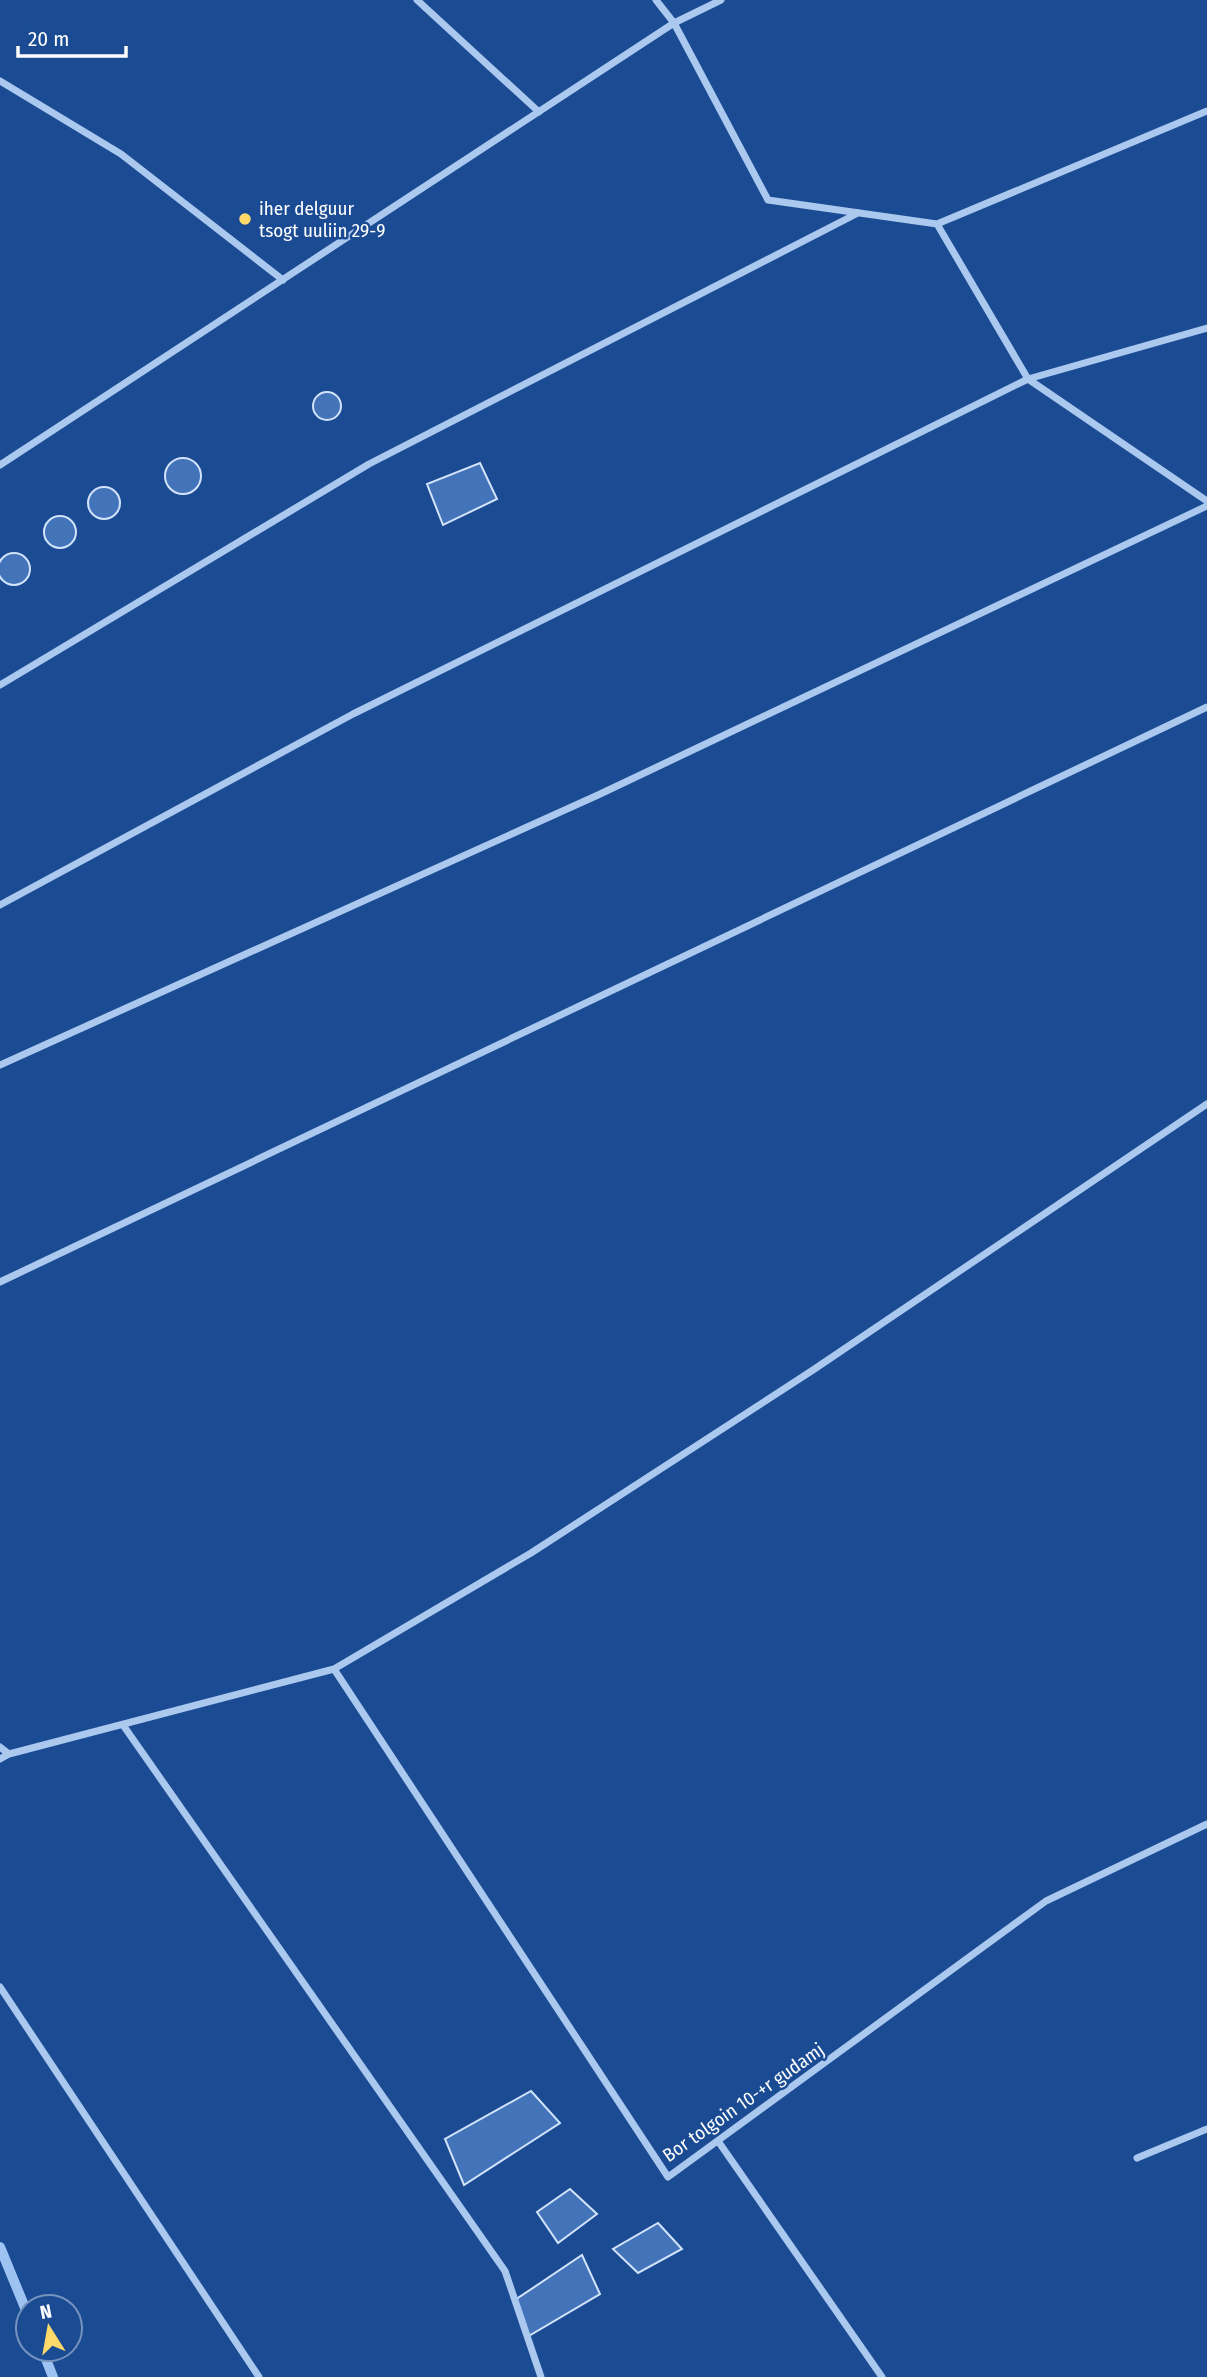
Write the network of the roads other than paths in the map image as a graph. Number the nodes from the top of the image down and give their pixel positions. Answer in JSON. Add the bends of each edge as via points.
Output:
{"nodes":[{"id":1,"x":417,"y":0,"type":"edge"},
{"id":2,"x":656,"y":0,"type":"edge"},
{"id":3,"x":721,"y":0,"type":"edge"},
{"id":4,"x":674,"y":23,"type":"junction"},
{"id":5,"x":0,"y":81,"type":"edge"},
{"id":6,"x":1207,"y":111,"type":"edge"},
{"id":7,"x":539,"y":112,"type":"junction"},
{"id":8,"x":858,"y":213,"type":"junction"},
{"id":9,"x":937,"y":224,"type":"junction"},
{"id":10,"x":283,"y":280,"type":"junction"},
{"id":11,"x":1207,"y":328,"type":"edge"},
{"id":12,"x":1028,"y":379,"type":"junction"},
{"id":13,"x":0,"y":465,"type":"edge"},
{"id":14,"x":1207,"y":504,"type":"edge"},
{"id":15,"x":0,"y":685,"type":"edge"},
{"id":16,"x":1207,"y":707,"type":"edge"},
{"id":17,"x":0,"y":905,"type":"edge"},
{"id":18,"x":0,"y":1065,"type":"edge"},
{"id":19,"x":1207,"y":1104,"type":"edge"},
{"id":20,"x":0,"y":1282,"type":"edge"},
{"id":21,"x":334,"y":1669,"type":"junction"},
{"id":22,"x":123,"y":1725,"type":"junction"},
{"id":23,"x":0,"y":1747,"type":"edge"},
{"id":24,"x":9,"y":1754,"type":"junction"},
{"id":25,"x":0,"y":1759,"type":"edge"},
{"id":26,"x":1207,"y":1824,"type":"edge"},
{"id":27,"x":0,"y":1987,"type":"edge"},
{"id":28,"x":1207,"y":2129,"type":"edge"},
{"id":29,"x":718,"y":2141,"type":"junction"},
{"id":30,"x":1137,"y":2158,"type":"dead end"},
{"id":31,"x":259,"y":2377,"type":"edge"},
{"id":32,"x":541,"y":2377,"type":"edge"},
{"id":33,"x":882,"y":2377,"type":"edge"}],
"edges":[{"from":1,"to":7,"type":"street"},
{"from":2,"to":4,"type":"street"},
{"from":3,"to":4,"type":"street"},
{"from":4,"to":7,"type":"street"},
{"from":4,"to":8,"type":"street","via":[[768,200]]},
{"from":5,"to":10,"type":"street","via":[[121,154]]},
{"from":6,"to":9,"type":"street"},
{"from":7,"to":10,"type":"street"},
{"from":8,"to":9,"type":"street"},
{"from":8,"to":15,"type":"street","via":[[369,464]]},
{"from":9,"to":12,"type":"street"},
{"from":10,"to":13,"type":"street"},
{"from":11,"to":12,"type":"street"},
{"from":12,"to":14,"type":"street"},
{"from":12,"to":17,"type":"street","via":[[366,707]]},
{"from":14,"to":18,"type":"street","via":[[598,796]]},
{"from":16,"to":20,"type":"street"},
{"from":19,"to":21,"type":"street","via":[[813,1370],[531,1553]]},
{"from":21,"to":22,"type":"street"},
{"from":21,"to":29,"type":"street","name":"Bor tolgoin 10-+r gudamj","via":[[668,2177]]},
{"from":22,"to":24,"type":"street"},
{"from":22,"to":32,"type":"street","via":[[505,2271]]},
{"from":23,"to":24,"type":"street"},
{"from":24,"to":25,"type":"street"},
{"from":26,"to":29,"type":"street","name":"Bor tolgoin 10-+r gudamj","via":[[1046,1901]]},
{"from":27,"to":31,"type":"street"},
{"from":28,"to":30,"type":"street"},
{"from":29,"to":33,"type":"street"}]}
